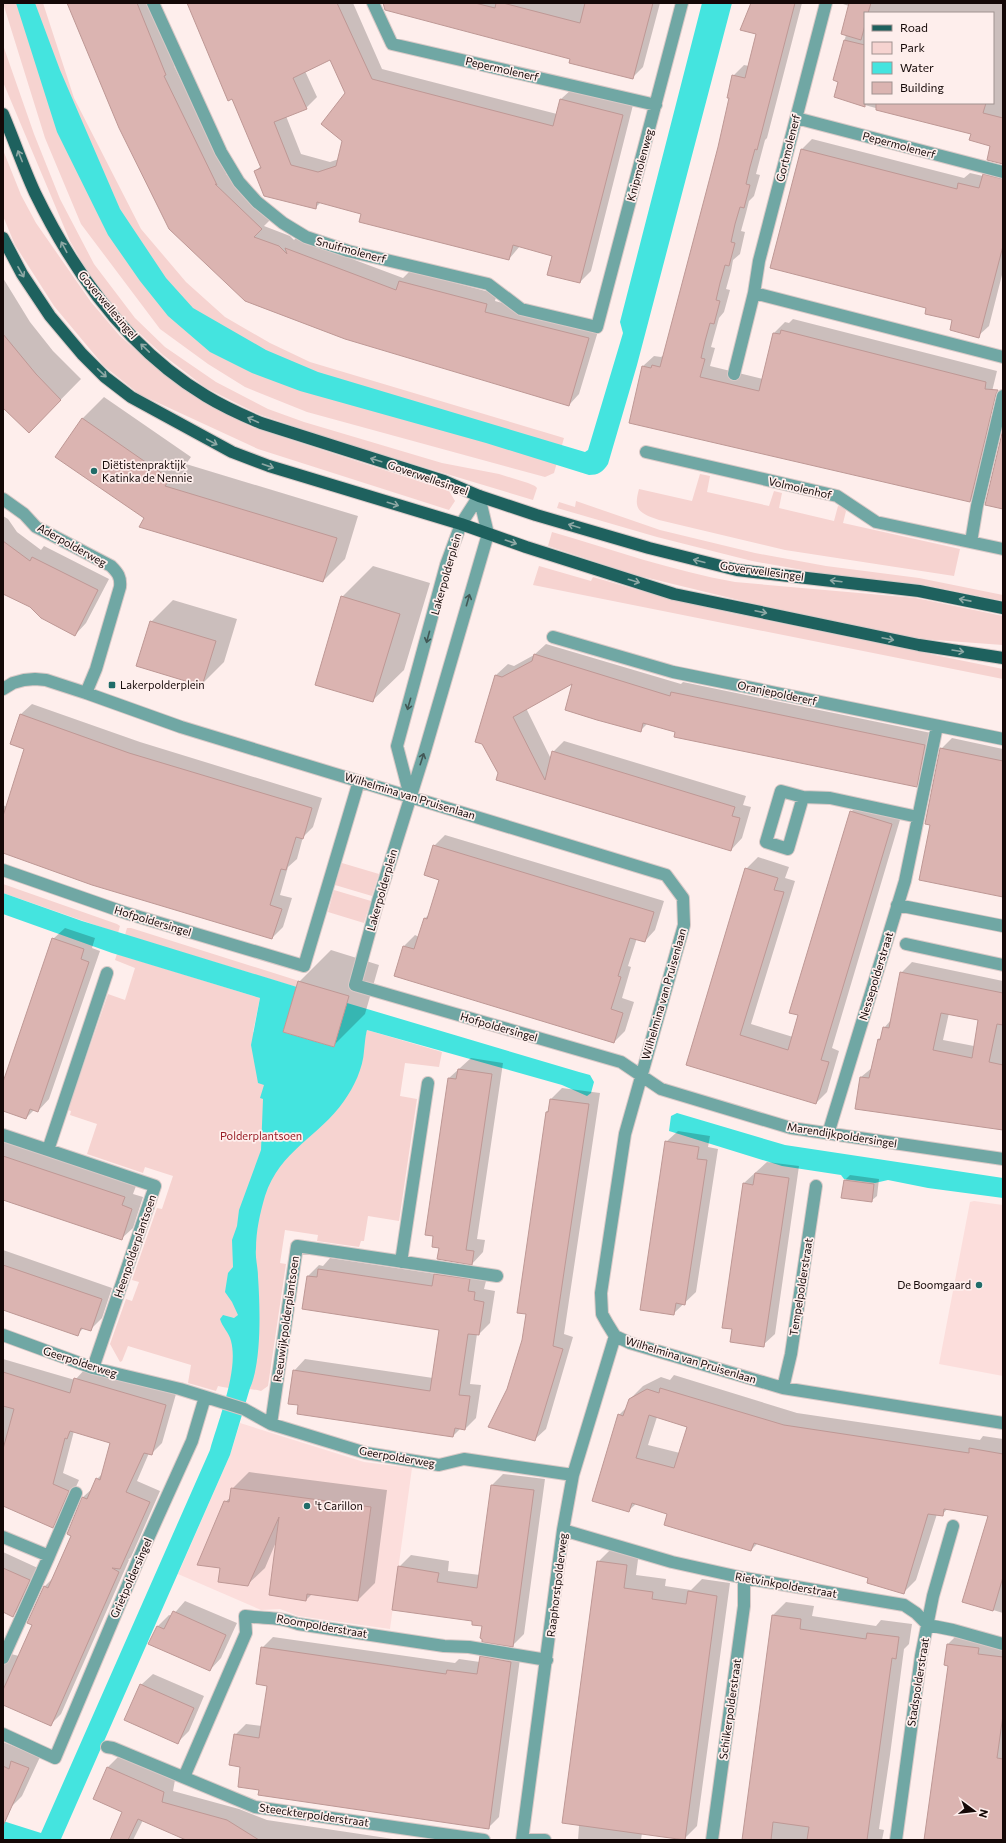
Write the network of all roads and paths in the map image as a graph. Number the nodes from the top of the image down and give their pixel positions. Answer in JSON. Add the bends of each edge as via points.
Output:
{"nodes":[{"id":1,"x":153,"y":3,"type":"edge"},
{"id":2,"x":373,"y":3,"type":"edge"},
{"id":3,"x":682,"y":3,"type":"edge"},
{"id":4,"x":826,"y":3,"type":"edge"},
{"id":5,"x":656,"y":105,"type":"junction"},
{"id":6,"x":3,"y":114,"type":"edge"},
{"id":7,"x":796,"y":118,"type":"junction"},
{"id":8,"x":1003,"y":172,"type":"edge"},
{"id":9,"x":3,"y":238,"type":"edge"},
{"id":10,"x":754,"y":293,"type":"junction"},
{"id":11,"x":597,"y":327,"type":"joint"},
{"id":12,"x":1003,"y":357,"type":"edge"},
{"id":13,"x":734,"y":374,"type":"dead end"},
{"id":14,"x":1003,"y":396,"type":"edge"},
{"id":15,"x":646,"y":452,"type":"dead end"},
{"id":16,"x":479,"y":496,"type":"junction"},
{"id":17,"x":3,"y":499,"type":"edge"},
{"id":18,"x":461,"y":524,"type":"junction"},
{"id":19,"x":488,"y":534,"type":"junction"},
{"id":20,"x":971,"y":542,"type":"junction"},
{"id":21,"x":1003,"y":549,"type":"edge"},
{"id":22,"x":1003,"y":608,"type":"edge"},
{"id":23,"x":553,"y":637,"type":"dead end"},
{"id":24,"x":1003,"y":658,"type":"edge"},
{"id":25,"x":3,"y":689,"type":"edge"},
{"id":26,"x":86,"y":693,"type":"junction"},
{"id":27,"x":937,"y":726,"type":"junction"},
{"id":28,"x":1003,"y":739,"type":"edge"},
{"id":29,"x":359,"y":781,"type":"junction"},
{"id":30,"x":410,"y":796,"type":"junction"},
{"id":31,"x":803,"y":797,"type":"junction"},
{"id":32,"x":918,"y":817,"type":"junction"},
{"id":33,"x":3,"y":870,"type":"edge"},
{"id":34,"x":897,"y":906,"type":"junction"},
{"id":35,"x":1003,"y":926,"type":"edge"},
{"id":36,"x":906,"y":944,"type":"dead end"},
{"id":37,"x":1003,"y":964,"type":"edge"},
{"id":38,"x":107,"y":973,"type":"dead end"},
{"id":39,"x":355,"y":985,"type":"joint"},
{"id":40,"x":641,"y":1075,"type":"junction"},
{"id":41,"x":428,"y":1083,"type":"dead end"},
{"id":42,"x":828,"y":1134,"type":"junction"},
{"id":43,"x":3,"y":1135,"type":"edge"},
{"id":44,"x":48,"y":1150,"type":"junction"},
{"id":45,"x":1003,"y":1160,"type":"edge"},
{"id":46,"x":816,"y":1186,"type":"dead end"},
{"id":47,"x":401,"y":1262,"type":"junction"},
{"id":48,"x":497,"y":1276,"type":"dead end"},
{"id":49,"x":3,"y":1335,"type":"edge"},
{"id":50,"x":615,"y":1336,"type":"junction"},
{"id":51,"x":93,"y":1368,"type":"junction"},
{"id":52,"x":783,"y":1388,"type":"junction"},
{"id":53,"x":205,"y":1397,"type":"junction"},
{"id":54,"x":1003,"y":1423,"type":"edge"},
{"id":55,"x":271,"y":1424,"type":"junction"},
{"id":56,"x":573,"y":1475,"type":"junction"},
{"id":57,"x":76,"y":1493,"type":"dead end"},
{"id":58,"x":954,"y":1526,"type":"dead end"},
{"id":59,"x":563,"y":1530,"type":"junction"},
{"id":60,"x":3,"y":1537,"type":"edge"},
{"id":61,"x":49,"y":1556,"type":"junction"},
{"id":62,"x":744,"y":1578,"type":"junction"},
{"id":63,"x":928,"y":1625,"type":"junction"},
{"id":64,"x":1003,"y":1644,"type":"edge"},
{"id":65,"x":3,"y":1658,"type":"edge"},
{"id":66,"x":547,"y":1660,"type":"junction"},
{"id":67,"x":3,"y":1734,"type":"edge"},
{"id":68,"x":107,"y":1748,"type":"dead end"},
{"id":69,"x":184,"y":1777,"type":"junction"},
{"id":70,"x":484,"y":1840,"type":"edge"},
{"id":71,"x":523,"y":1840,"type":"edge"},
{"id":72,"x":545,"y":1840,"type":"edge"},
{"id":73,"x":712,"y":1840,"type":"edge"},
{"id":74,"x":896,"y":1840,"type":"edge"}],
"edges":[{"from":1,"to":11,"type":"street","name":"Snuifmolenerf","via":[[221,152],[239,182],[257,202],[283,223],[306,237],[348,251],[488,284],[521,309]]},
{"from":2,"to":5,"type":"street","name":"Pepermolenerf","via":[[392,44]]},
{"from":3,"to":5,"type":"street","name":"Knipmolenweg"},
{"from":4,"to":7,"type":"street","name":"Gortmolenerf"},
{"from":5,"to":11,"type":"street","name":"Knipmolenweg"},
{"from":16,"to":6,"type":"main road","name":"Goverwellesingel","one_way":true,"via":[[444,481],[260,423],[206,396],[159,362],[122,327],[72,261],[35,192]]},
{"from":7,"to":8,"type":"street","name":"Pepermolenerf"},
{"from":7,"to":10,"type":"street","name":"Gortmolenerf","via":[[759,261]]},
{"from":9,"to":18,"type":"main road","one_way":true,"via":[[22,274],[50,316],[82,354],[105,377],[131,397],[232,452],[269,466]]},
{"from":10,"to":12,"type":"street"},
{"from":10,"to":13,"type":"street","name":"Gortmolenerf"},
{"from":14,"to":20,"type":"street"},
{"from":15,"to":20,"type":"street","name":"Volmolenhof","via":[[837,496],[876,522]]},
{"from":16,"to":18,"type":"street","name":"Lakerpolderplein"},
{"from":16,"to":19,"type":"street","name":"Lakerpolderplein"},
{"from":22,"to":16,"type":"main road","name":"Goverwellesingel","one_way":true,"via":[[919,591],[737,570],[649,548]]},
{"from":17,"to":26,"type":"street","name":"Aderpolderweg","via":[[24,514],[36,527],[111,566],[121,579],[96,669]]},
{"from":18,"to":19,"type":"main road"},
{"from":18,"to":30,"type":"street","name":"Lakerpolderplein","one_way":true,"via":[[446,565],[397,746]]},
{"from":19,"to":24,"type":"main road","one_way":true,"via":[[674,594],[919,645]]},
{"from":30,"to":19,"type":"street","name":"Lakerpolderplein","one_way":true},
{"from":20,"to":21,"type":"street","name":"Volmolenhof"},
{"from":23,"to":27,"type":"street","name":"Oranjepoldererf","via":[[674,672]]},
{"from":25,"to":26,"type":"street","name":"Wilhelmina van Pruisenlaan","via":[[13,683],[35,679]]},
{"from":26,"to":29,"type":"street","name":"Wilhelmina van Pruisenlaan","via":[[181,727]]},
{"from":27,"to":28,"type":"street","name":"Oranjepoldererf"},
{"from":27,"to":32,"type":"street","name":"Nessepolderstraat"},
{"from":29,"to":30,"type":"street","name":"Wilhelmina van Pruisenlaan"},
{"from":29,"to":33,"type":"street","name":"Hofpoldersingel","via":[[304,966],[126,913]]},
{"from":30,"to":39,"type":"street","name":"Lakerpolderplein"},
{"from":30,"to":40,"type":"street","name":"Wilhelmina van Pruisenlaan","via":[[666,875],[683,898],[684,925]]},
{"from":31,"to":31,"type":"street","via":[[781,791],[766,842],[788,849]]},
{"from":31,"to":32,"type":"street","via":[[830,798]]},
{"from":32,"to":34,"type":"street","name":"Nessepolderstraat"},
{"from":34,"to":35,"type":"street"},
{"from":34,"to":42,"type":"street","name":"Nessepolderstraat"},
{"from":36,"to":37,"type":"street"},
{"from":38,"to":44,"type":"street"},
{"from":39,"to":40,"type":"street","name":"Hofpoldersingel","via":[[621,1062]]},
{"from":40,"to":42,"type":"street","name":"Marendijkpoldersingel","via":[[661,1089],[790,1128]]},
{"from":40,"to":50,"type":"street","name":"Wilhelmina van Pruisenlaan","via":[[625,1134],[601,1293],[602,1314]]},
{"from":41,"to":47,"type":"street"},
{"from":42,"to":45,"type":"street","name":"Marendijkpoldersingel"},
{"from":43,"to":44,"type":"street","name":"Heenpolderplantsoen"},
{"from":44,"to":51,"type":"street","name":"Heenpolderplantsoen","via":[[155,1186]]},
{"from":46,"to":52,"type":"street","name":"Tempelpolderstraat","via":[[791,1354]]},
{"from":47,"to":48,"type":"street","name":"Reeuwijkpolderplantsoen"},
{"from":47,"to":55,"type":"street","name":"Reeuwijkpolderplantsoen","via":[[297,1246]]},
{"from":49,"to":51,"type":"street","name":"Geerpolderweg"},
{"from":50,"to":52,"type":"street","name":"Wilhelmina van Pruisenlaan","via":[[630,1343]]},
{"from":50,"to":56,"type":"street","name":"Raaphorstpolderweg"},
{"from":51,"to":53,"type":"street","name":"Geerpolderweg"},
{"from":52,"to":54,"type":"street","name":"Wilhelmina van Pruisenlaan"},
{"from":53,"to":55,"type":"street","name":"Geerpolderweg","via":[[244,1409]]},
{"from":53,"to":67,"type":"street","name":"Grietpoldersingel","via":[[192,1441],[136,1563],[55,1758]]},
{"from":55,"to":56,"type":"street","name":"Geerpolderweg","via":[[366,1453],[439,1465],[464,1459]]},
{"from":56,"to":59,"type":"street","name":"Raaphorstpolderweg"},
{"from":57,"to":61,"type":"street"},
{"from":58,"to":63,"type":"street","name":"Stadspolderstraat","via":[[933,1596]]},
{"from":59,"to":62,"type":"street","name":"Rietvinkpolderstraat","via":[[672,1562]]},
{"from":59,"to":66,"type":"street","name":"Raaphorstpolderweg"},
{"from":60,"to":61,"type":"street"},
{"from":61,"to":65,"type":"street"},
{"from":62,"to":63,"type":"street","name":"Rietvinkpolderstraat","via":[[904,1605]]},
{"from":62,"to":73,"type":"street","name":"Schilkerpolderstraat","via":[[744,1606]]},
{"from":63,"to":64,"type":"street"},
{"from":63,"to":74,"type":"street","name":"Stadspolderstraat","via":[[921,1656]]},
{"from":66,"to":69,"type":"street","name":"Roompolderstraat","via":[[298,1624],[279,1617],[245,1616],[246,1633]]},
{"from":66,"to":71,"type":"street","name":"Raaphorstpolderweg"},
{"from":68,"to":69,"type":"street","name":"Steeckterpolderstraat","via":[[113,1748]]},
{"from":69,"to":70,"type":"street","name":"Steeckterpolderstraat","via":[[254,1807]]},
{"from":71,"to":72,"type":"street"}]}
